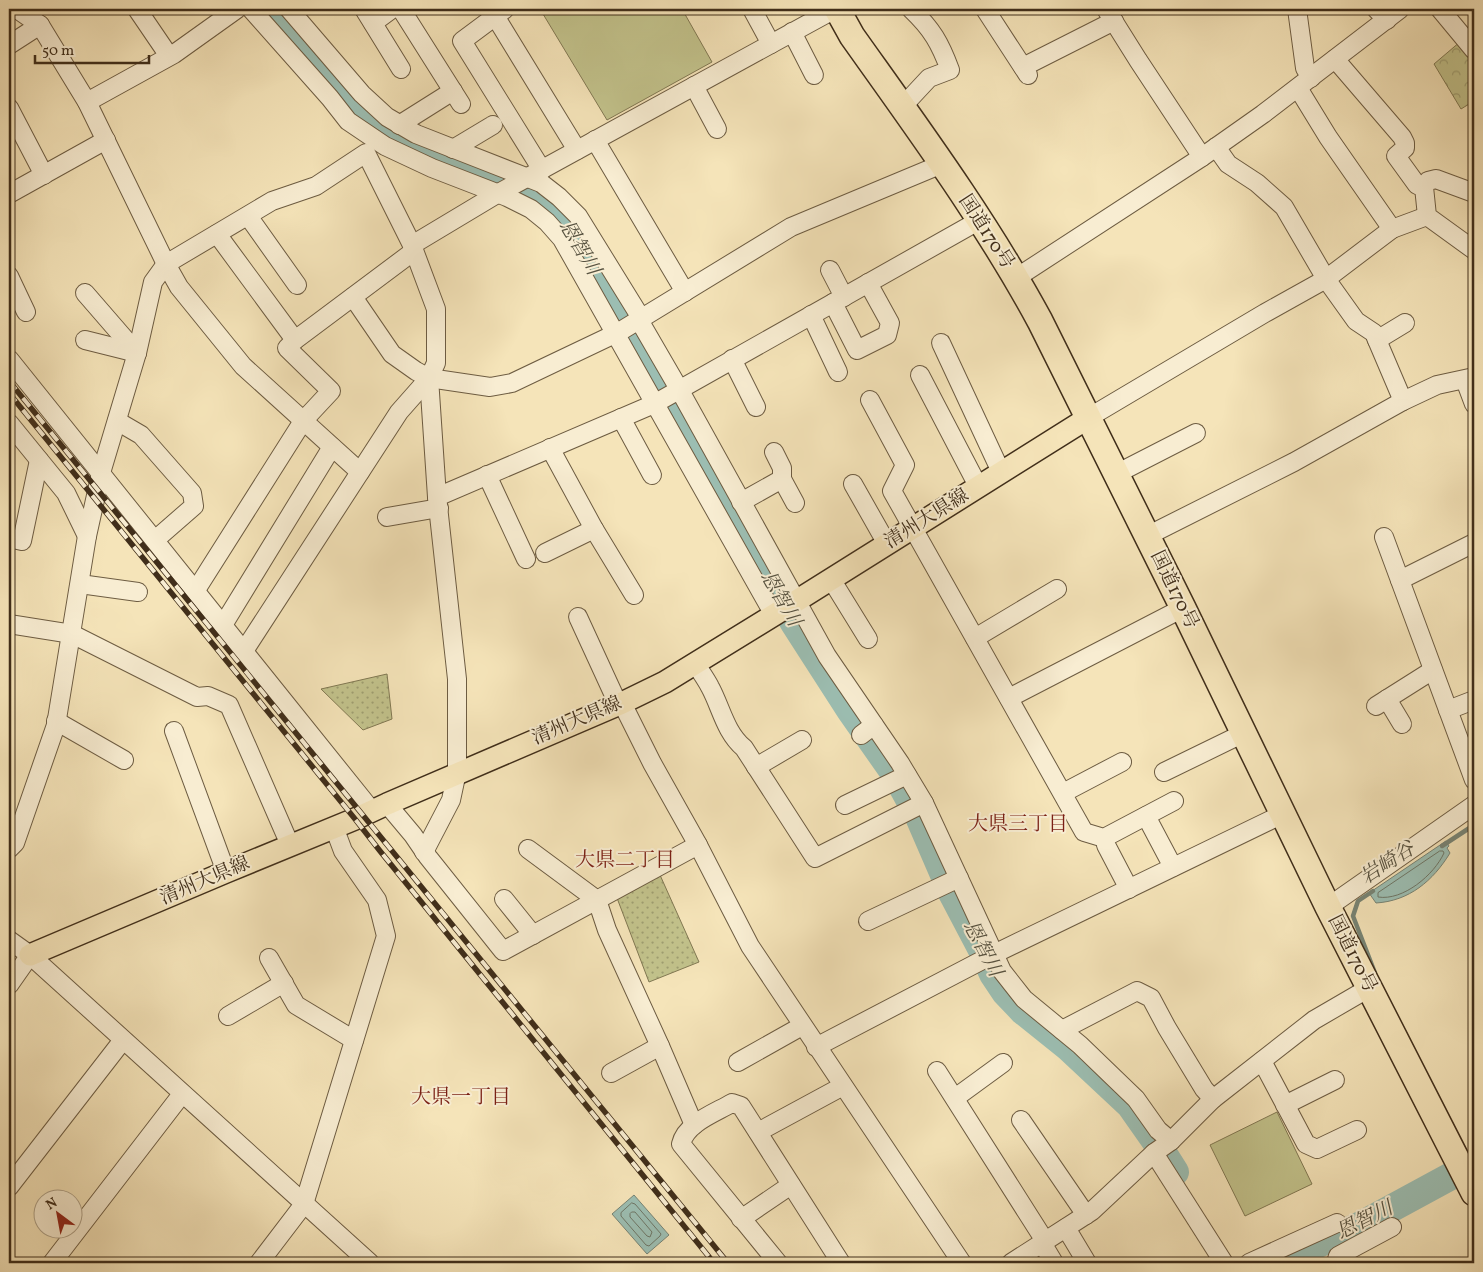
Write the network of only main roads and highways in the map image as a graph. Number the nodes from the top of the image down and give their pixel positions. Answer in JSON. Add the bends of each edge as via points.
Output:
{"nodes":[{"id":1,"x":842,"y":11,"type":"edge"},
{"id":2,"x":1088,"y":418,"type":"junction"},
{"id":3,"x":30,"y":955,"type":"road end"},
{"id":4,"x":1474,"y":1193,"type":"edge"}],
"edges":[{"from":1,"to":2,"type":"highway","name":"国道170号","via":[[852,36],[980,220],[1016,278]]},
{"from":2,"to":3,"type":"main road","name":"清州大県線","via":[[665,682]]},
{"from":2,"to":4,"type":"highway","name":"国道170号","via":[[1328,907]]}]}
